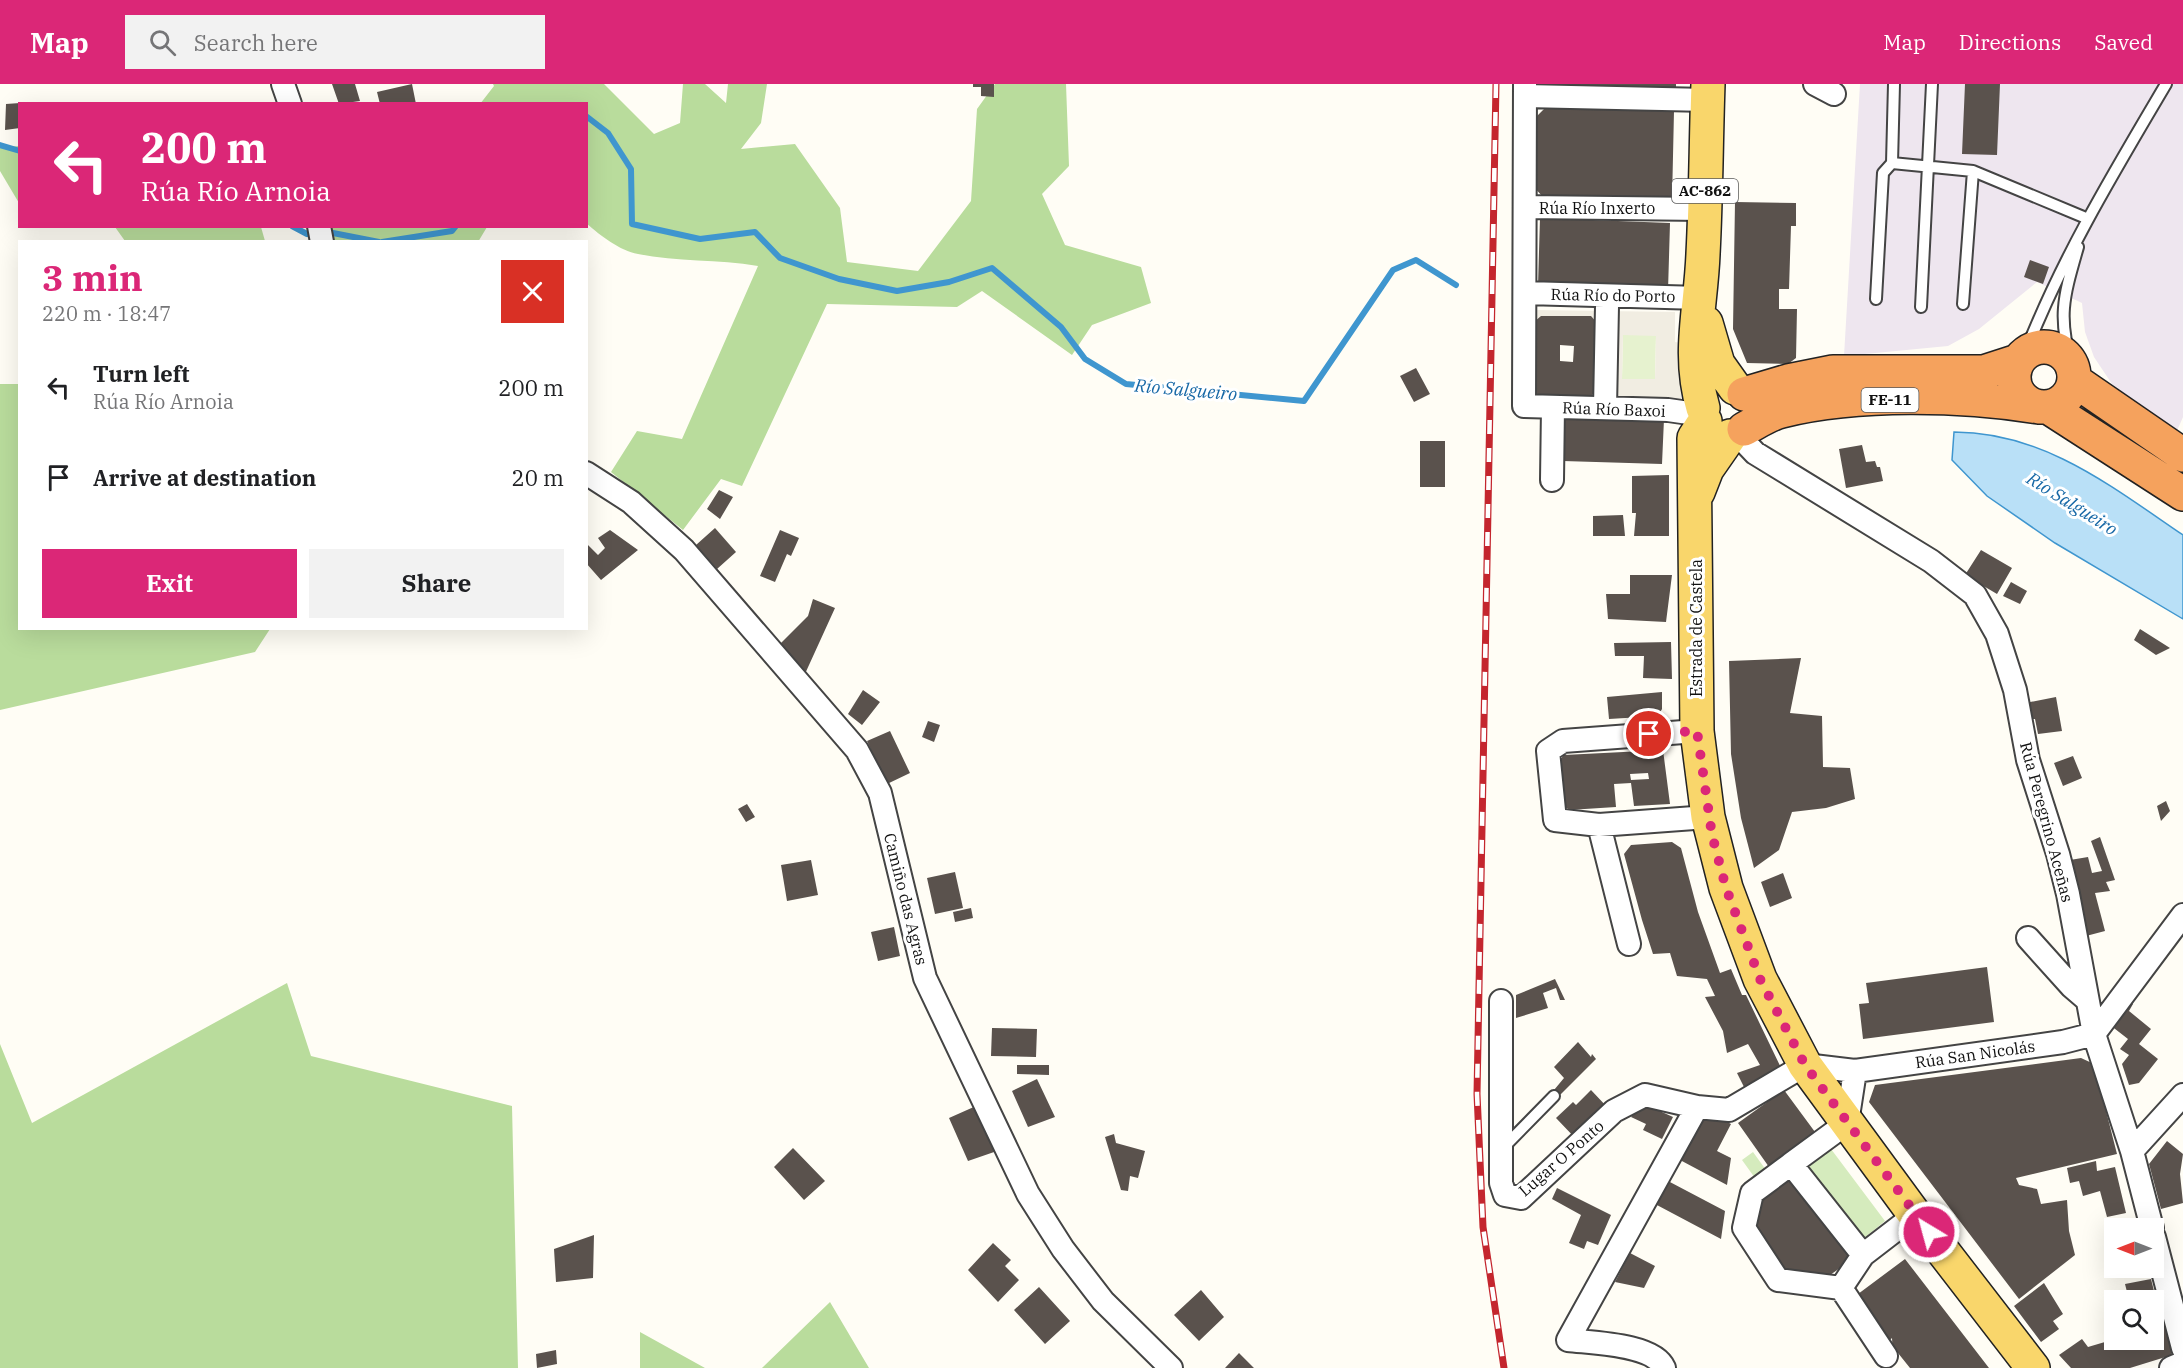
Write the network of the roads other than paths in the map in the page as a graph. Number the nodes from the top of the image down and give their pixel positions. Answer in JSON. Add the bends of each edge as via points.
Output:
{"nodes":[{"id":1,"x":283,"y":84,"type":"edge"},
{"id":2,"x":1894,"y":84,"type":"edge"},
{"id":3,"x":1932,"y":84,"type":"edge"},
{"id":4,"x":2166,"y":84,"type":"edge"},
{"id":5,"x":1525,"y":90,"type":"edge"},
{"id":6,"x":1708,"y":92,"type":"edge"},
{"id":7,"x":289,"y":102,"type":"edge"},
{"id":8,"x":1892,"y":163,"type":"junction"},
{"id":9,"x":1928,"y":167,"type":"junction"},
{"id":10,"x":1973,"y":171,"type":"junction"},
{"id":11,"x":1525,"y":207,"type":"junction"},
{"id":12,"x":1704,"y":209,"type":"junction"},
{"id":13,"x":2086,"y":218,"type":"junction"},
{"id":14,"x":1876,"y":299,"type":"dead end"},
{"id":15,"x":1523,"y":302,"type":"junction"},
{"id":16,"x":1963,"y":304,"type":"dead end"},
{"id":17,"x":1607,"y":306,"type":"junction"},
{"id":18,"x":1698,"y":308,"type":"junction"},
{"id":19,"x":1921,"y":308,"type":"dead end"},
{"id":20,"x":2022,"y":357,"type":"junction"},
{"id":21,"x":2073,"y":373,"type":"junction"},
{"id":22,"x":1739,"y":391,"type":"junction"},
{"id":23,"x":1553,"y":407,"type":"junction"},
{"id":24,"x":2044,"y":407,"type":"junction"},
{"id":25,"x":1605,"y":408,"type":"junction"},
{"id":26,"x":1720,"y":424,"type":"junction"},
{"id":27,"x":2183,"y":455,"type":"edge"},
{"id":28,"x":588,"y":474,"type":"edge"},
{"id":29,"x":1552,"y":480,"type":"dead end"},
{"id":30,"x":2183,"y":494,"type":"edge"},
{"id":31,"x":1697,"y":731,"type":"junction"},
{"id":32,"x":1708,"y":817,"type":"junction"},
{"id":33,"x":1599,"y":825,"type":"junction"},
{"id":34,"x":2183,"y":915,"type":"edge"},
{"id":35,"x":2028,"y":938,"type":"dead end"},
{"id":36,"x":1629,"y":944,"type":"dead end"},
{"id":37,"x":2086,"y":999,"type":"junction"},
{"id":38,"x":1500,"y":1001,"type":"dead end"},
{"id":39,"x":2094,"y":1034,"type":"junction"},
{"id":40,"x":1805,"y":1065,"type":"junction"},
{"id":41,"x":1855,"y":1071,"type":"junction"},
{"id":42,"x":2183,"y":1095,"type":"edge"},
{"id":43,"x":1554,"y":1096,"type":"dead end"},
{"id":44,"x":1697,"y":1107,"type":"junction"},
{"id":45,"x":1847,"y":1123,"type":"junction"},
{"id":46,"x":1501,"y":1151,"type":"junction"},
{"id":47,"x":2132,"y":1151,"type":"junction"},
{"id":48,"x":1791,"y":1164,"type":"junction"},
{"id":49,"x":1916,"y":1215,"type":"junction"},
{"id":50,"x":2149,"y":1218,"type":"edge"},
{"id":51,"x":1863,"y":1255,"type":"junction"},
{"id":52,"x":2164,"y":1275,"type":"edge"},
{"id":53,"x":1841,"y":1288,"type":"junction"},
{"id":54,"x":2183,"y":1348,"type":"edge"},
{"id":55,"x":1886,"y":1356,"type":"dead end"},
{"id":56,"x":2183,"y":1363,"type":"edge"},
{"id":57,"x":1171,"y":1368,"type":"edge"},
{"id":58,"x":1664,"y":1368,"type":"edge"},
{"id":59,"x":2033,"y":1368,"type":"edge"},
{"id":60,"x":2171,"y":1368,"type":"edge"}],
"edges":[{"from":1,"to":7,"type":"street"},
{"from":2,"to":8,"type":"lane"},
{"from":3,"to":9,"type":"lane"},
{"from":4,"to":13,"type":"lane"},
{"from":5,"to":6,"type":"street"},
{"from":5,"to":11,"type":"street"},
{"from":6,"to":12,"type":"main road","number":"AC-862"},
{"from":8,"to":9,"type":"lane"},
{"from":8,"to":14,"type":"lane","via":[[1883,173]]},
{"from":9,"to":10,"type":"lane"},
{"from":9,"to":19,"type":"lane"},
{"from":10,"to":13,"type":"lane"},
{"from":10,"to":16,"type":"lane"},
{"from":11,"to":12,"type":"street","name":"Rúa Río Inxerto"},
{"from":11,"to":15,"type":"street"},
{"from":12,"to":18,"type":"main road","number":"AC-862"},
{"from":13,"to":20,"type":"lane"},
{"from":13,"to":21,"type":"lane","via":[[2062,302],[2063,337]]},
{"from":15,"to":17,"type":"street"},
{"from":15,"to":18,"type":"street","name":"Rúa Río do Porto"},
{"from":15,"to":23,"type":"street","name":"Rúa Río Baxoi","via":[[1524,406]]},
{"from":17,"to":18,"type":"street"},
{"from":17,"to":25,"type":"street"},
{"from":18,"to":22,"type":"main road","number":"AC-862","via":[[1718,364]]},
{"from":18,"to":26,"type":"main road","number":"AC-862","via":[[1695,381]]},
{"from":20,"to":21,"type":"highway","number":"FE-11","via":[[2034,348],[2053,348],[2068,358]]},
{"from":20,"to":22,"type":"highway","number":"FE-11","via":[[1984,372],[1833,372]]},
{"from":20,"to":24,"type":"highway","number":"FE-11","via":[[2013,380],[2016,390],[2029,404]]},
{"from":21,"to":24,"type":"highway","via":[[2063,401]]},
{"from":21,"to":27,"type":"highway","number":"FE-11"},
{"from":22,"to":26,"type":"main road","number":"AC-862","via":[[1751,407],[1749,423]]},
{"from":22,"to":26,"type":"main road","number":"AC-862","via":[[1718,389],[1706,400]]},
{"from":23,"to":25,"type":"street","name":"Rúa Río Baxoi"},
{"from":23,"to":29,"type":"street"},
{"from":24,"to":26,"type":"highway","number":"FE-11","via":[[1998,401],[1908,399],[1824,403]]},
{"from":24,"to":30,"type":"highway","number":"FE-11"},
{"from":25,"to":26,"type":"street","name":"Rúa Río Baxoi","via":[[1668,410]]},
{"from":26,"to":31,"type":"main road","name":"Estrada de Castela","number":"AC-862","via":[[1694,438]]},
{"from":26,"to":37,"type":"street","name":"Rúa Peregrino Aceñas","via":[[1755,453],[1931,561],[1975,595],[1997,634],[2015,690],[2028,760],[2068,894]]},
{"from":28,"to":57,"type":"street","name":"Camiño das Agras","via":[[631,502],[684,550],[857,750],[880,793],[925,978],[1028,1194],[1103,1301]]},
{"from":31,"to":32,"type":"main road","name":"Estrada de Castela","number":"AC-862"},
{"from":31,"to":33,"type":"street","via":[[1563,741],[1548,751],[1555,820]]},
{"from":32,"to":33,"type":"street"},
{"from":32,"to":40,"type":"main road","name":"Estrada de Castela","number":"AC-862","via":[[1726,888],[1760,979]]},
{"from":33,"to":36,"type":"street"},
{"from":34,"to":39,"type":"street"},
{"from":35,"to":37,"type":"street"},
{"from":37,"to":39,"type":"street","name":"Rúa Peregrino Aceñas"},
{"from":38,"to":46,"type":"street","name":"Lugar O Ponto"},
{"from":39,"to":41,"type":"street","name":"Rúa San Nicolás","via":[[2063,1042]]},
{"from":39,"to":47,"type":"street","name":"Rúa Peregrino Aceñas"},
{"from":40,"to":41,"type":"street","name":"Rúa San Nicolás"},
{"from":40,"to":44,"type":"street","name":"Lugar O Ponto","via":[[1729,1110]]},
{"from":40,"to":45,"type":"main road","name":"Estrada de Castela","number":"AC-862"},
{"from":41,"to":45,"type":"street"},
{"from":42,"to":47,"type":"street"},
{"from":43,"to":46,"type":"lane"},
{"from":44,"to":46,"type":"street","name":"Lugar O Ponto","via":[[1645,1095],[1614,1111],[1521,1198],[1505,1195]]},
{"from":44,"to":58,"type":"street","via":[[1568,1340],[1640,1350],[1661,1361]]},
{"from":45,"to":48,"type":"street"},
{"from":45,"to":49,"type":"main road","name":"Estrada de Castela","number":"AC-862"},
{"from":47,"to":50,"type":"street","name":"Rúa Peregrino Aceñas"},
{"from":48,"to":51,"type":"street"},
{"from":48,"to":53,"type":"street","via":[[1752,1193],[1744,1228],[1778,1280]]},
{"from":49,"to":51,"type":"street"},
{"from":49,"to":59,"type":"main road","name":"Estrada de Castela","number":"AC-862"},
{"from":51,"to":53,"type":"street"},
{"from":52,"to":54,"type":"street"},
{"from":53,"to":55,"type":"street"},
{"from":56,"to":60,"type":"street"}]}
